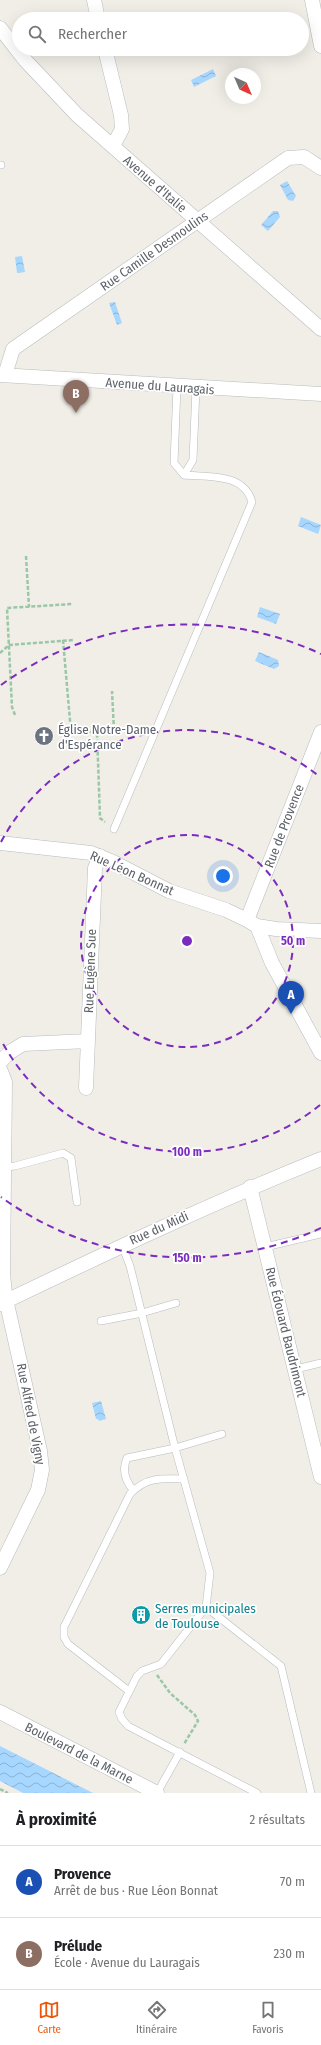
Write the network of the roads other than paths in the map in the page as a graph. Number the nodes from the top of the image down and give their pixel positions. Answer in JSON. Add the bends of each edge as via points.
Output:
{"nodes":[{"id":1,"x":94,"y":0,"type":"edge"},
{"id":2,"x":312,"y":0,"type":"edge"},
{"id":3,"x":97,"y":12,"type":"edge"},
{"id":4,"x":0,"y":28,"type":"edge"},
{"id":5,"x":12,"y":43,"type":"edge"},
{"id":6,"x":321,"y":46,"type":"edge"},
{"id":7,"x":22,"y":56,"type":"edge"},
{"id":8,"x":107,"y":56,"type":"edge"},
{"id":9,"x":113,"y":146,"type":"junction"},
{"id":10,"x":321,"y":168,"type":"edge"},
{"id":11,"x":198,"y":221,"type":"junction"},
{"id":12,"x":321,"y":329,"type":"edge"},
{"id":13,"x":3,"y":375,"type":"edge"},
{"id":14,"x":178,"y":387,"type":"junction"},
{"id":15,"x":196,"y":388,"type":"junction"},
{"id":16,"x":321,"y":394,"type":"edge"},
{"id":17,"x":184,"y":475,"type":"junction"},
{"id":18,"x":321,"y":732,"type":"edge"},
{"id":19,"x":114,"y":829,"type":"dead end"},
{"id":20,"x":0,"y":843,"type":"edge"},
{"id":21,"x":100,"y":856,"type":"junction"},
{"id":22,"x":252,"y":923,"type":"junction"},
{"id":23,"x":321,"y":931,"type":"edge"},
{"id":24,"x":88,"y":1041,"type":"junction"},
{"id":25,"x":321,"y":1052,"type":"edge"},
{"id":26,"x":0,"y":1062,"type":"edge"},
{"id":27,"x":0,"y":1069,"type":"edge"},
{"id":28,"x":86,"y":1088,"type":"dead end"},
{"id":29,"x":321,"y":1158,"type":"edge"},
{"id":30,"x":5,"y":1167,"type":"junction"},
{"id":31,"x":250,"y":1188,"type":"junction"},
{"id":32,"x":77,"y":1202,"type":"dead end"},
{"id":33,"x":321,"y":1234,"type":"edge"},
{"id":34,"x":122,"y":1245,"type":"junction"},
{"id":35,"x":265,"y":1246,"type":"junction"},
{"id":36,"x":3,"y":1302,"type":"edge"},
{"id":37,"x":176,"y":1303,"type":"dead end"},
{"id":38,"x":142,"y":1313,"type":"junction"},
{"id":39,"x":100,"y":1321,"type":"dead end"},
{"id":40,"x":321,"y":1363,"type":"edge"},
{"id":41,"x":296,"y":1369,"type":"junction"},
{"id":42,"x":222,"y":1434,"type":"dead end"},
{"id":43,"x":175,"y":1448,"type":"junction"},
{"id":44,"x":321,"y":1477,"type":"edge"},
{"id":45,"x":184,"y":1479,"type":"junction"},
{"id":46,"x":133,"y":1490,"type":"junction"},
{"id":47,"x":0,"y":1568,"type":"edge"},
{"id":48,"x":206,"y":1607,"type":"junction"},
{"id":49,"x":129,"y":1692,"type":"junction"},
{"id":50,"x":0,"y":1712,"type":"edge"},
{"id":51,"x":180,"y":1752,"type":"junction"},
{"id":52,"x":157,"y":1793,"type":"edge"},
{"id":53,"x":258,"y":1793,"type":"edge"},
{"id":54,"x":311,"y":1793,"type":"edge"}],
"edges":[{"from":1,"to":3,"type":"street"},
{"from":2,"to":6,"type":"street"},
{"from":4,"to":5,"type":"street","name":"Avenue d'Italie"},
{"from":7,"to":9,"type":"street","name":"Avenue d'Italie","via":[[77,115]]},
{"from":8,"to":9,"type":"street","via":[[122,129]]},
{"from":9,"to":11,"type":"street","name":"Avenue d'Italie"},
{"from":10,"to":11,"type":"street","name":"Rue Camille Desmoulins","via":[[304,157],[288,158]]},
{"from":11,"to":12,"type":"street","name":"Avenue d'Italie"},
{"from":11,"to":13,"type":"street","name":"Rue Camille Desmoulins","via":[[13,349]]},
{"from":13,"to":14,"type":"street","name":"Avenue du Lauragais"},
{"from":14,"to":15,"type":"street","name":"Avenue du Lauragais"},
{"from":14,"to":17,"type":"lane","via":[[174,463]]},
{"from":15,"to":16,"type":"street","name":"Avenue du Lauragais"},
{"from":15,"to":17,"type":"lane","via":[[193,460]]},
{"from":17,"to":19,"type":"lane","via":[[236,480],[249,491],[252,502]]},
{"from":18,"to":22,"type":"street","name":"Rue de Provence"},
{"from":20,"to":21,"type":"street","name":"Rue Léon Bonnat","via":[[80,851]]},
{"from":21,"to":22,"type":"street","name":"Rue Léon Bonnat","via":[[169,891],[226,910]]},
{"from":21,"to":24,"type":"street","name":"Rue Eugène Sue","via":[[95,868]]},
{"from":22,"to":23,"type":"street","name":"Rue Léon Bonnat","via":[[276,929]]},
{"from":22,"to":25,"type":"street"},
{"from":24,"to":26,"type":"street","via":[[23,1044]]},
{"from":24,"to":28,"type":"street","name":"Rue Eugène Sue"},
{"from":27,"to":30,"type":"street","name":"Rue Alfred de Vigny","via":[[5,1082]]},
{"from":29,"to":31,"type":"street","name":"Rue du Midi"},
{"from":30,"to":32,"type":"lane","via":[[63,1153],[70,1158]]},
{"from":30,"to":36,"type":"street","name":"Rue Alfred de Vigny"},
{"from":31,"to":34,"type":"street","name":"Rue du Midi"},
{"from":31,"to":35,"type":"street","name":"Rue Édouard Baudrimont"},
{"from":33,"to":35,"type":"lane"},
{"from":34,"to":36,"type":"street","name":"Rue du Midi"},
{"from":34,"to":38,"type":"lane"},
{"from":35,"to":41,"type":"street","name":"Rue Édouard Baudrimont"},
{"from":36,"to":47,"type":"street","name":"Rue Alfred de Vigny","via":[[40,1451],[42,1470],[38,1490]]},
{"from":37,"to":38,"type":"lane"},
{"from":38,"to":39,"type":"lane"},
{"from":38,"to":43,"type":"lane"},
{"from":40,"to":41,"type":"lane"},
{"from":41,"to":44,"type":"street","name":"Rue Édouard Baudrimont"},
{"from":42,"to":43,"type":"lane"},
{"from":43,"to":45,"type":"lane"},
{"from":43,"to":46,"type":"lane","via":[[127,1458],[124,1466],[128,1483]]},
{"from":45,"to":46,"type":"lane","via":[[162,1478],[140,1483]]},
{"from":45,"to":48,"type":"lane","via":[[210,1573]]},
{"from":46,"to":49,"type":"lane","via":[[64,1627],[64,1637],[68,1644]]},
{"from":48,"to":49,"type":"lane","via":[[161,1664],[142,1671]]},
{"from":48,"to":54,"type":"lane","via":[[281,1666]]},
{"from":49,"to":51,"type":"lane","via":[[119,1712],[122,1719],[128,1726]]},
{"from":50,"to":52,"type":"street","name":"Boulevard de la Marne"},
{"from":51,"to":52,"type":"lane"},
{"from":51,"to":53,"type":"lane"}]}
